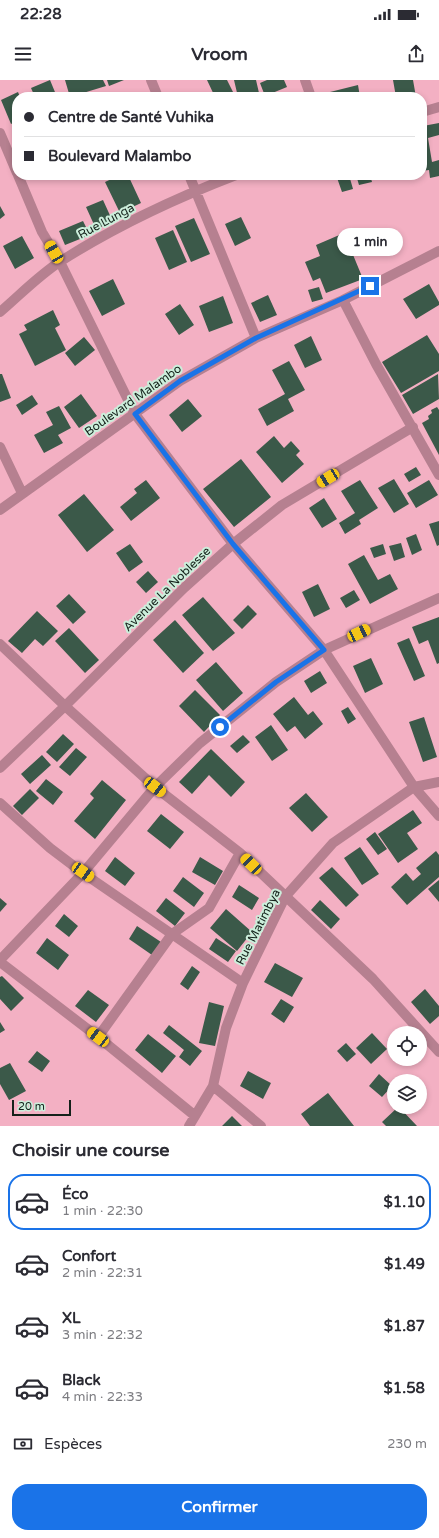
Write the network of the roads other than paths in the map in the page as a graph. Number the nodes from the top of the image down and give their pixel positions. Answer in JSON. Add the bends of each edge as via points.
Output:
{"nodes":[{"id":1,"x":151,"y":80,"type":"edge"},
{"id":2,"x":305,"y":80,"type":"edge"},
{"id":3,"x":156,"y":92,"type":"edge"},
{"id":4,"x":309,"y":92,"type":"edge"},
{"id":5,"x":439,"y":107,"type":"edge"},
{"id":6,"x":427,"y":111,"type":"edge"},
{"id":7,"x":0,"y":134,"type":"edge"},
{"id":8,"x":12,"y":162,"type":"edge"},
{"id":9,"x":20,"y":180,"type":"edge"},
{"id":10,"x":191,"y":180,"type":"edge"},
{"id":11,"x":223,"y":180,"type":"edge"},
{"id":12,"x":195,"y":191,"type":"junction"},
{"id":13,"x":439,"y":251,"type":"edge"},
{"id":14,"x":60,"y":262,"type":"junction"},
{"id":15,"x":343,"y":300,"type":"junction"},
{"id":16,"x":0,"y":312,"type":"edge"},
{"id":17,"x":256,"y":338,"type":"junction"},
{"id":18,"x":135,"y":414,"type":"junction"},
{"id":19,"x":412,"y":427,"type":"junction"},
{"id":20,"x":0,"y":447,"type":"edge"},
{"id":21,"x":439,"y":475,"type":"edge"},
{"id":22,"x":22,"y":493,"type":"junction"},
{"id":23,"x":0,"y":510,"type":"edge"},
{"id":24,"x":233,"y":544,"type":"junction"},
{"id":25,"x":439,"y":598,"type":"edge"},
{"id":26,"x":0,"y":644,"type":"edge"},
{"id":27,"x":324,"y":650,"type":"junction"},
{"id":28,"x":65,"y":706,"type":"junction"},
{"id":29,"x":0,"y":768,"type":"edge"},
{"id":30,"x":439,"y":782,"type":"edge"},
{"id":31,"x":155,"y":787,"type":"junction"},
{"id":32,"x":414,"y":787,"type":"junction"},
{"id":33,"x":0,"y":804,"type":"edge"},
{"id":34,"x":439,"y":816,"type":"edge"},
{"id":35,"x":240,"y":853,"type":"junction"},
{"id":36,"x":83,"y":872,"type":"junction"},
{"id":37,"x":285,"y":897,"type":"junction"},
{"id":38,"x":172,"y":934,"type":"junction"},
{"id":39,"x":0,"y":961,"type":"edge"},
{"id":40,"x":244,"y":983,"type":"junction"},
{"id":41,"x":98,"y":1037,"type":"junction"},
{"id":42,"x":439,"y":1052,"type":"edge"},
{"id":43,"x":213,"y":1086,"type":"junction"},
{"id":44,"x":194,"y":1115,"type":"junction"},
{"id":45,"x":189,"y":1126,"type":"edge"},
{"id":46,"x":261,"y":1126,"type":"edge"}],
"edges":[{"from":1,"to":3,"type":"street"},
{"from":2,"to":4,"type":"street"},
{"from":5,"to":6,"type":"street"},
{"from":7,"to":8,"type":"street"},
{"from":9,"to":14,"type":"street","via":[[42,232]]},
{"from":10,"to":12,"type":"street"},
{"from":11,"to":12,"type":"street","name":"Rue Lunga"},
{"from":12,"to":14,"type":"street","name":"Rue Lunga","via":[[118,228]]},
{"from":12,"to":17,"type":"street"},
{"from":13,"to":15,"type":"street","name":"Boulevard Malambo"},
{"from":14,"to":16,"type":"street","name":"Rue Lunga"},
{"from":14,"to":18,"type":"street"},
{"from":15,"to":17,"type":"street","name":"Boulevard Malambo"},
{"from":15,"to":19,"type":"street"},
{"from":17,"to":18,"type":"street","name":"Boulevard Malambo","via":[[180,381]]},
{"from":18,"to":22,"type":"street","name":"Boulevard Malambo"},
{"from":18,"to":24,"type":"street"},
{"from":19,"to":21,"type":"street"},
{"from":19,"to":24,"type":"street","name":"Avenue La Noblesse","via":[[282,505]]},
{"from":20,"to":22,"type":"street"},
{"from":22,"to":23,"type":"street","name":"Boulevard Malambo"},
{"from":24,"to":27,"type":"street"},
{"from":24,"to":28,"type":"street","name":"Avenue La Noblesse","via":[[184,588]]},
{"from":25,"to":27,"type":"street"},
{"from":26,"to":28,"type":"street"},
{"from":27,"to":31,"type":"street","via":[[276,682],[200,743]]},
{"from":27,"to":32,"type":"street"},
{"from":28,"to":29,"type":"street","name":"Avenue La Noblesse"},
{"from":28,"to":31,"type":"street"},
{"from":30,"to":32,"type":"street","name":"Rue Matimbya"},
{"from":31,"to":35,"type":"street"},
{"from":31,"to":36,"type":"street"},
{"from":32,"to":34,"type":"street"},
{"from":32,"to":37,"type":"street","name":"Rue Matimbya","via":[[333,843]]},
{"from":33,"to":36,"type":"street","via":[[50,848]]},
{"from":35,"to":37,"type":"street"},
{"from":35,"to":38,"type":"street","via":[[209,908]]},
{"from":36,"to":38,"type":"street"},
{"from":36,"to":39,"type":"street"},
{"from":37,"to":40,"type":"street","name":"Rue Matimbya"},
{"from":37,"to":42,"type":"street","via":[[373,979]]},
{"from":38,"to":40,"type":"street"},
{"from":38,"to":41,"type":"street"},
{"from":39,"to":41,"type":"street"},
{"from":40,"to":43,"type":"street","name":"Rue Matimbya","via":[[226,1028]]},
{"from":41,"to":44,"type":"street"},
{"from":43,"to":44,"type":"street","name":"Rue Matimbya"},
{"from":43,"to":46,"type":"street"},
{"from":44,"to":45,"type":"street","name":"Rue Matimbya"}]}
